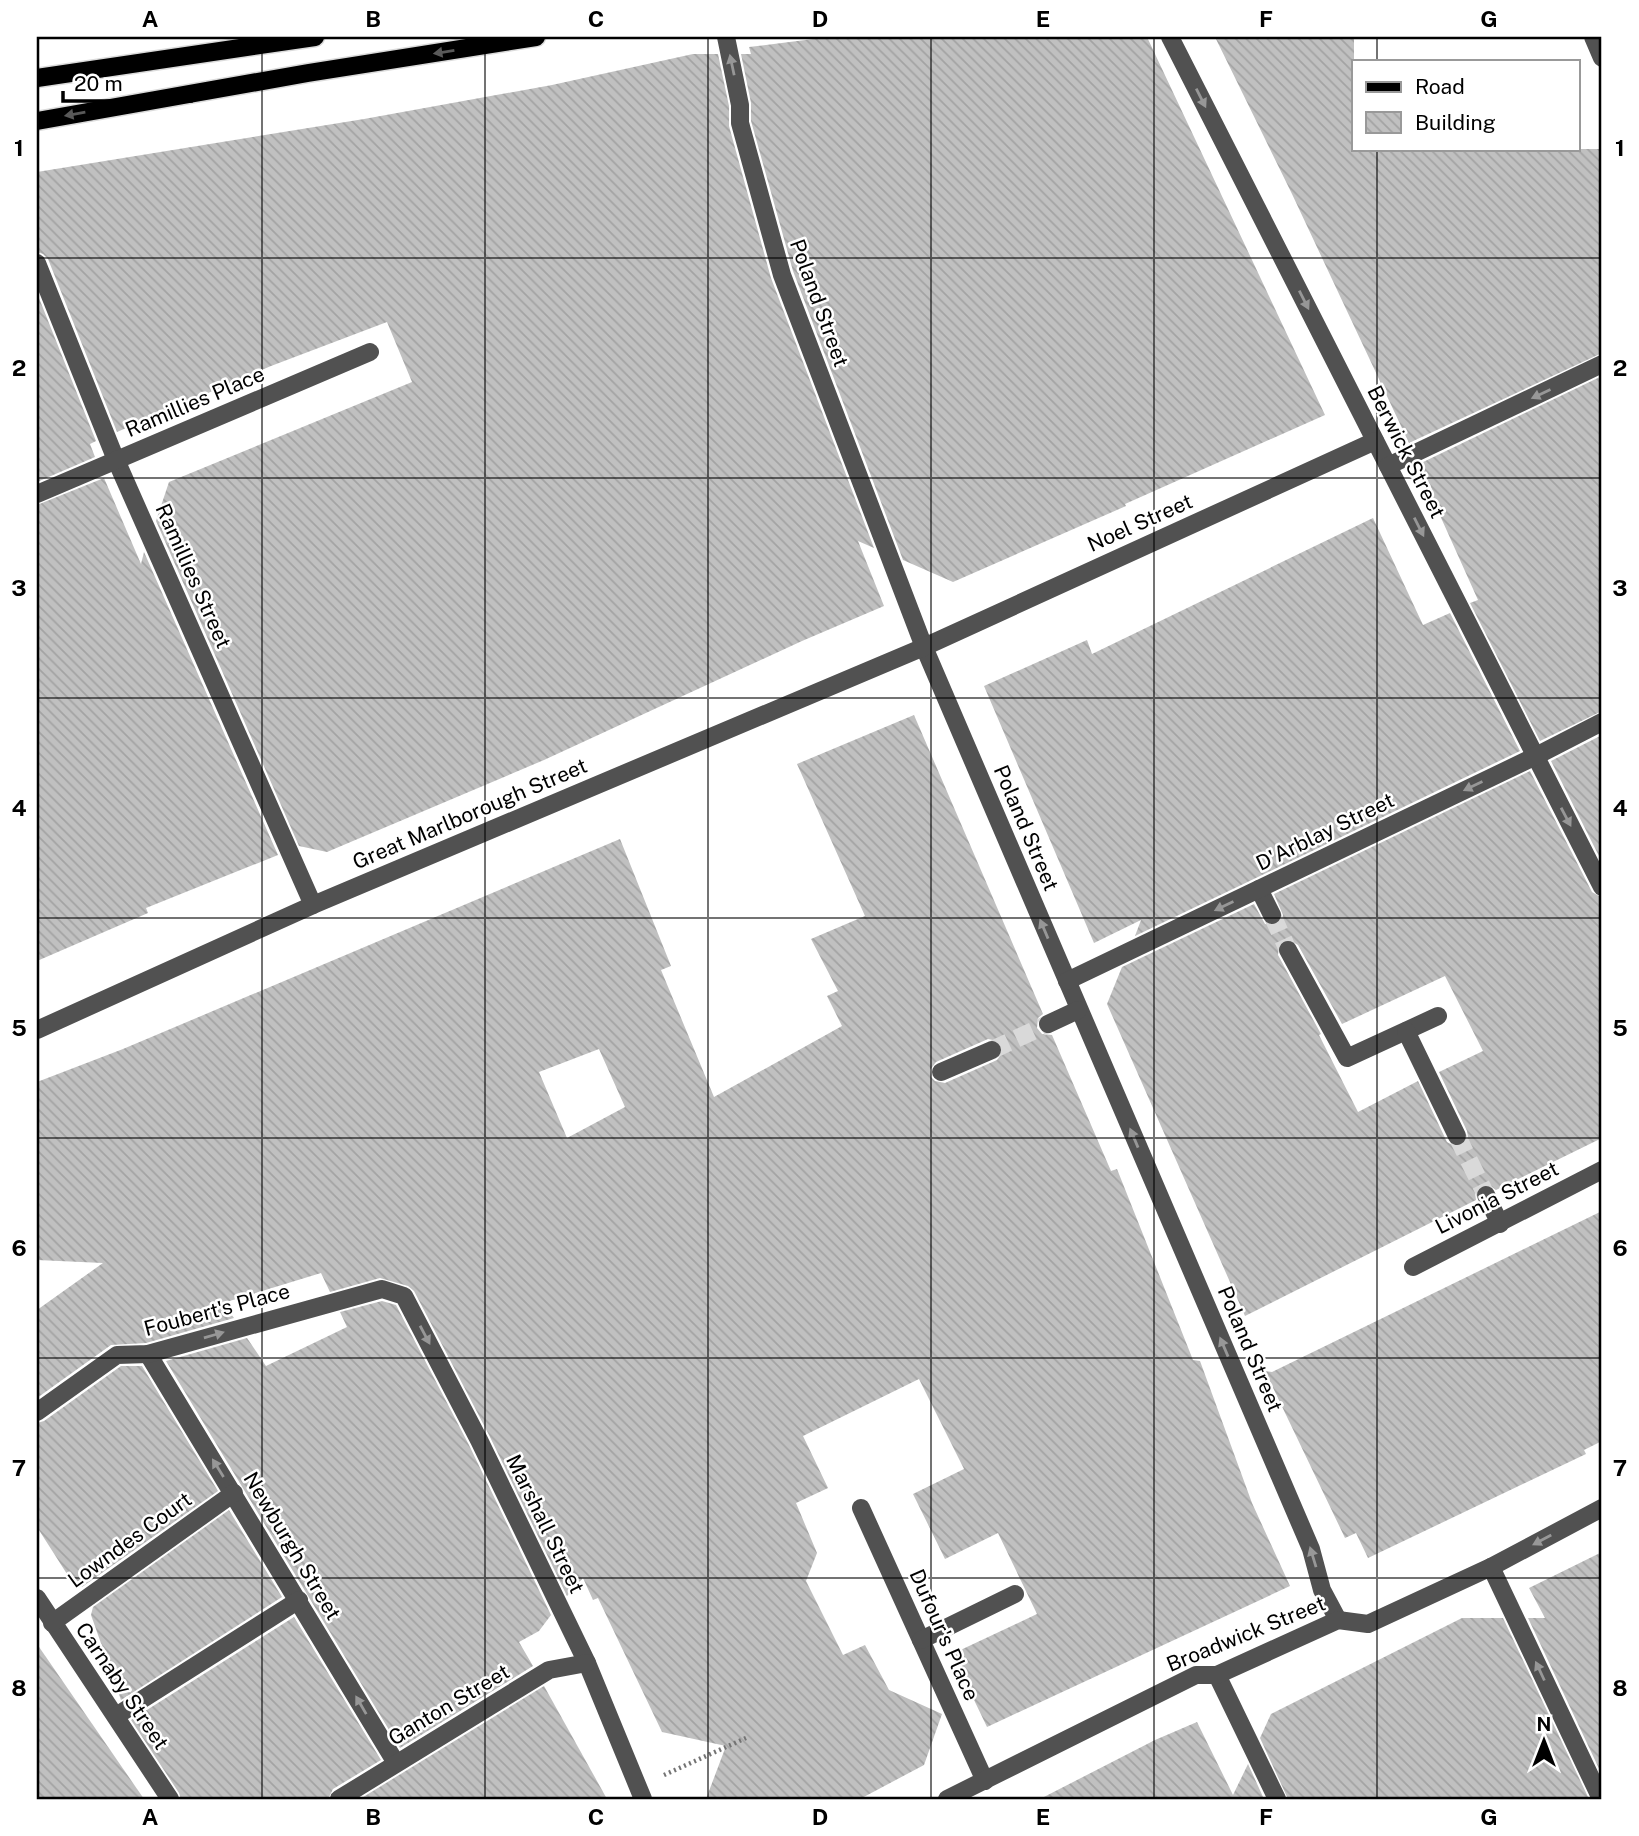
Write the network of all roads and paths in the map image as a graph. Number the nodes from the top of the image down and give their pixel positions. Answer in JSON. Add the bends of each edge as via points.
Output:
{"nodes":[{"id":1,"x":315,"y":37,"type":"edge"},
{"id":2,"x":536,"y":37,"type":"edge"},
{"id":3,"x":726,"y":37,"type":"edge"},
{"id":4,"x":1170,"y":37,"type":"edge"},
{"id":5,"x":1593,"y":37,"type":"edge"},
{"id":6,"x":1602,"y":58,"type":"edge"},
{"id":7,"x":37,"y":78,"type":"edge"},
{"id":8,"x":37,"y":121,"type":"edge"},
{"id":9,"x":37,"y":263,"type":"edge"},
{"id":10,"x":370,"y":352,"type":"dead end"},
{"id":11,"x":1602,"y":365,"type":"edge"},
{"id":12,"x":1375,"y":442,"type":"junction"},
{"id":13,"x":116,"y":460,"type":"junction"},
{"id":14,"x":1388,"y":466,"type":"junction"},
{"id":15,"x":37,"y":494,"type":"edge"},
{"id":16,"x":924,"y":647,"type":"junction"},
{"id":17,"x":1602,"y":722,"type":"edge"},
{"id":18,"x":1534,"y":757,"type":"junction"},
{"id":19,"x":1602,"y":887,"type":"edge"},
{"id":20,"x":1259,"y":889,"type":"junction"},
{"id":21,"x":313,"y":905,"type":"junction"},
{"id":22,"x":1272,"y":915,"type":"tunnel mouth"},
{"id":23,"x":1289,"y":950,"type":"tunnel mouth"},
{"id":24,"x":1067,"y":981,"type":"junction"},
{"id":25,"x":1078,"y":1010,"type":"junction"},
{"id":26,"x":1438,"y":1016,"type":"dead end"},
{"id":27,"x":1048,"y":1024,"type":"tunnel mouth"},
{"id":28,"x":37,"y":1030,"type":"edge"},
{"id":29,"x":1406,"y":1031,"type":"junction"},
{"id":30,"x":992,"y":1050,"type":"tunnel mouth"},
{"id":31,"x":941,"y":1072,"type":"dead end"},
{"id":32,"x":1457,"y":1136,"type":"tunnel mouth"},
{"id":33,"x":1602,"y":1170,"type":"edge"},
{"id":34,"x":1486,"y":1195,"type":"tunnel mouth"},
{"id":35,"x":1500,"y":1224,"type":"junction"},
{"id":36,"x":1413,"y":1267,"type":"dead end"},
{"id":37,"x":382,"y":1289,"type":"joint"},
{"id":38,"x":148,"y":1354,"type":"junction"},
{"id":39,"x":37,"y":1412,"type":"edge"},
{"id":40,"x":234,"y":1493,"type":"junction"},
{"id":41,"x":861,"y":1508,"type":"dead end"},
{"id":42,"x":1602,"y":1508,"type":"edge"},
{"id":43,"x":1490,"y":1567,"type":"junction"},
{"id":44,"x":1015,"y":1594,"type":"dead end"},
{"id":45,"x":37,"y":1598,"type":"edge"},
{"id":46,"x":299,"y":1600,"type":"junction"},
{"id":47,"x":1338,"y":1620,"type":"junction"},
{"id":48,"x":52,"y":1623,"type":"junction"},
{"id":49,"x":921,"y":1640,"type":"junction"},
{"id":50,"x":587,"y":1662,"type":"junction"},
{"id":51,"x":1217,"y":1675,"type":"junction"},
{"id":52,"x":116,"y":1716,"type":"junction"},
{"id":53,"x":746,"y":1738,"type":"dead end"},
{"id":54,"x":396,"y":1763,"type":"junction"},
{"id":55,"x":683,"y":1767,"type":"dead end"},
{"id":56,"x":985,"y":1781,"type":"junction"},
{"id":57,"x":170,"y":1799,"type":"edge"},
{"id":58,"x":339,"y":1799,"type":"edge"},
{"id":59,"x":643,"y":1799,"type":"edge"},
{"id":60,"x":947,"y":1799,"type":"edge"},
{"id":61,"x":1277,"y":1799,"type":"edge"},
{"id":62,"x":1601,"y":1799,"type":"edge"}],
"edges":[{"from":1,"to":7,"type":"main road"},
{"from":2,"to":8,"type":"main road","one_way":true},
{"from":16,"to":3,"type":"street","name":"Poland Street","one_way":true,"via":[[782,275],[740,123]]},
{"from":4,"to":12,"type":"street","name":"Berwick Street","one_way":true},
{"from":5,"to":6,"type":"street"},
{"from":9,"to":13,"type":"street","name":"Ramillies Street"},
{"from":10,"to":13,"type":"street","name":"Ramillies Place"},
{"from":11,"to":14,"type":"street","one_way":true},
{"from":12,"to":14,"type":"street","name":"Berwick Street"},
{"from":12,"to":16,"type":"street","name":"Noel Street"},
{"from":13,"to":15,"type":"street","name":"Ramillies Place"},
{"from":13,"to":21,"type":"street","name":"Ramillies Street"},
{"from":14,"to":18,"type":"street","name":"Berwick Street","one_way":true},
{"from":16,"to":21,"type":"street","name":"Great Marlborough Street"},
{"from":24,"to":16,"type":"street","name":"Poland Street","one_way":true},
{"from":17,"to":18,"type":"street","name":"D'Arblay Street"},
{"from":18,"to":19,"type":"street","name":"Berwick Street","one_way":true},
{"from":18,"to":20,"type":"street","name":"D'Arblay Street","one_way":true},
{"from":20,"to":22,"type":"street"},
{"from":20,"to":24,"type":"street","name":"D'Arblay Street","one_way":true},
{"from":21,"to":28,"type":"street","name":"Great Marlborough Street"},
{"from":23,"to":29,"type":"street","via":[[1347,1058]]},
{"from":24,"to":25,"type":"street","name":"Poland Street"},
{"from":25,"to":27,"type":"street"},
{"from":47,"to":25,"type":"street","name":"Poland Street","one_way":true},
{"from":26,"to":29,"type":"street"},
{"from":29,"to":32,"type":"street"},
{"from":30,"to":31,"type":"street"},
{"from":33,"to":35,"type":"street","name":"Livonia Street"},
{"from":34,"to":35,"type":"street"},
{"from":35,"to":36,"type":"street","name":"Livonia Street"},
{"from":38,"to":37,"type":"street","name":"Foubert's Place","one_way":true},
{"from":37,"to":50,"type":"street","name":"Marshall Street","one_way":true,"via":[[404,1296]]},
{"from":38,"to":39,"type":"street","name":"Foubert's Place","via":[[117,1355]]},
{"from":40,"to":38,"type":"street","name":"Newburgh Street","one_way":true},
{"from":40,"to":46,"type":"street","name":"Newburgh Street"},
{"from":40,"to":48,"type":"street","name":"Lowndes Court"},
{"from":41,"to":49,"type":"street","name":"Dufour's Place"},
{"from":42,"to":43,"type":"street","name":"Broadwick Street","one_way":true},
{"from":43,"to":47,"type":"street","name":"Broadwick Street","via":[[1368,1624]]},
{"from":62,"to":43,"type":"street","one_way":true},
{"from":44,"to":49,"type":"street"},
{"from":45,"to":48,"type":"street","name":"Carnaby Street"},
{"from":46,"to":52,"type":"street"},
{"from":54,"to":46,"type":"street","name":"Newburgh Street","one_way":true},
{"from":47,"to":51,"type":"street","name":"Broadwick Street"},
{"from":48,"to":52,"type":"street","name":"Carnaby Street"},
{"from":49,"to":56,"type":"street","name":"Dufour's Place"},
{"from":50,"to":54,"type":"street","name":"Ganton Street","via":[[549,1670]]},
{"from":50,"to":59,"type":"street","name":"Marshall Street"},
{"from":51,"to":56,"type":"street","name":"Broadwick Street","via":[[1196,1675]]},
{"from":51,"to":61,"type":"street"},
{"from":52,"to":57,"type":"street","name":"Carnaby Street"},
{"from":53,"to":55,"type":"path"},
{"from":54,"to":58,"type":"street","name":"Ganton Street"},
{"from":56,"to":60,"type":"street","name":"Broadwick Street"}]}
